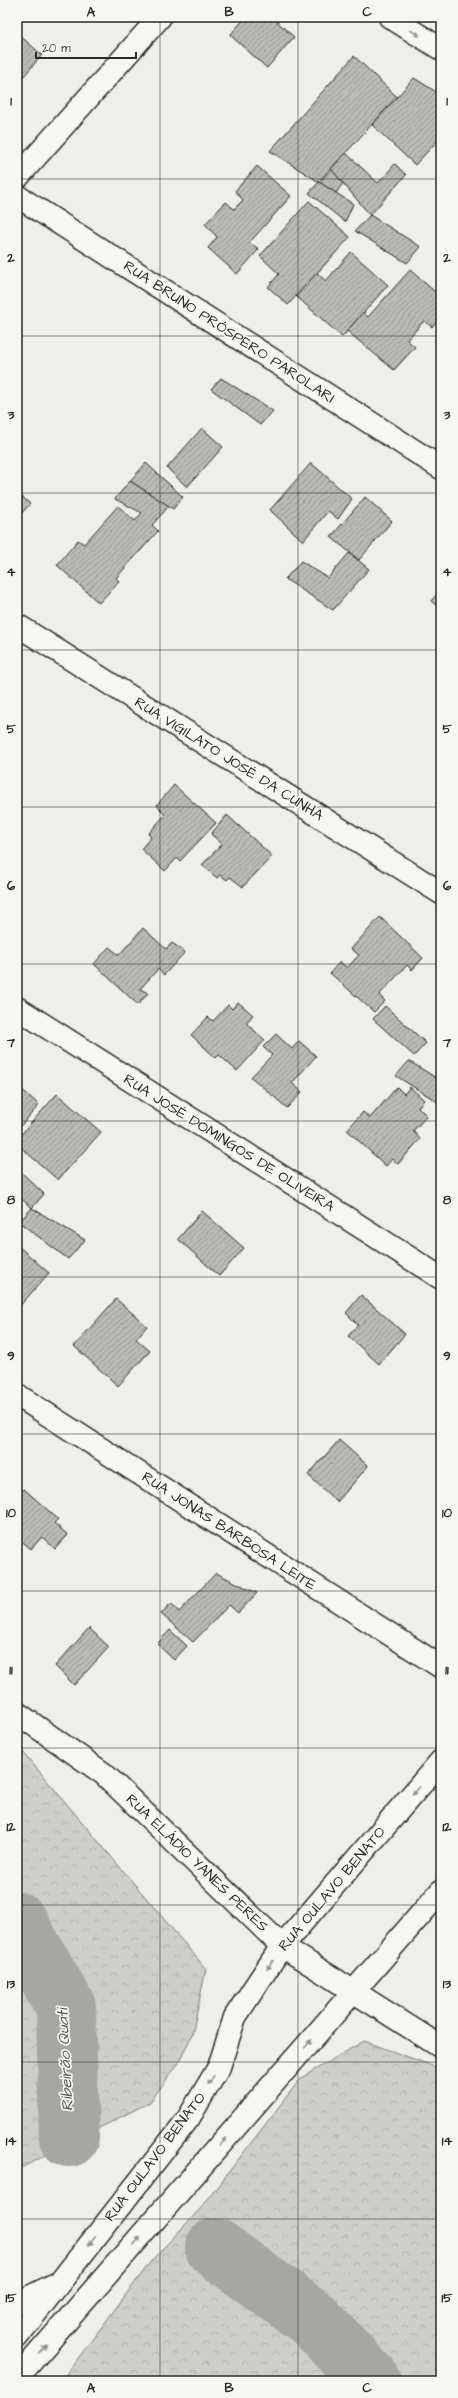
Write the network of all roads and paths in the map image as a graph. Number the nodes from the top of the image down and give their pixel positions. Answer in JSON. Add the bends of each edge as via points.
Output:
{"nodes":[{"id":1,"x":160,"y":17,"type":"edge"},
{"id":2,"x":390,"y":17,"type":"edge"},
{"id":3,"x":441,"y":49,"type":"edge"},
{"id":4,"x":17,"y":178,"type":"edge"},
{"id":5,"x":17,"y":196,"type":"edge"},
{"id":6,"x":441,"y":468,"type":"edge"},
{"id":7,"x":17,"y":625,"type":"edge"},
{"id":8,"x":441,"y":893,"type":"edge"},
{"id":9,"x":17,"y":1008,"type":"edge"},
{"id":10,"x":441,"y":1278,"type":"edge"},
{"id":11,"x":17,"y":1395,"type":"edge"},
{"id":12,"x":441,"y":1667,"type":"edge"},
{"id":13,"x":17,"y":1713,"type":"edge"},
{"id":14,"x":441,"y":1761,"type":"edge"},
{"id":15,"x":441,"y":1891,"type":"edge"},
{"id":16,"x":282,"y":1946,"type":"junction"},
{"id":17,"x":354,"y":1992,"type":"junction"},
{"id":18,"x":441,"y":2047,"type":"edge"},
{"id":19,"x":61,"y":2281,"type":"junction"},
{"id":20,"x":17,"y":2303,"type":"edge"},
{"id":21,"x":17,"y":2337,"type":"edge"},
{"id":22,"x":17,"y":2378,"type":"edge"}],
"edges":[{"from":1,"to":4,"type":"street"},
{"from":2,"to":3,"type":"street","one_way":true},
{"from":5,"to":6,"type":"street","name":"RUA BRUNO PRÓSPERO PAROLARI"},
{"from":7,"to":8,"type":"street","name":"RUA VIGILATO JOSÉ DA CUNHA"},
{"from":9,"to":10,"type":"street","name":"RUA JOSÉ DOMINGOS DE OLIVEIRA"},
{"from":11,"to":12,"type":"street","name":"RUA JONAS BARBOSA LEITE"},
{"from":13,"to":16,"type":"street","name":"RUA ELÁDIO YANES PERES","via":[[104,1774]]},
{"from":14,"to":16,"type":"street","name":"RUA OULAVO BENATO","one_way":true},
{"from":15,"to":17,"type":"street"},
{"from":16,"to":17,"type":"street","name":"RUA ELÁDIO YANES PERES"},
{"from":16,"to":19,"type":"street","name":"RUA OULAVO BENATO","one_way":true,"via":[[235,2017],[219,2068],[188,2118]]},
{"from":17,"to":18,"type":"street","name":"RUA ELÁDIO YANES PERES"},
{"from":22,"to":17,"type":"street","one_way":true},
{"from":19,"to":20,"type":"street"},
{"from":19,"to":21,"type":"street","name":"RUA OULAVO BENATO"}]}
